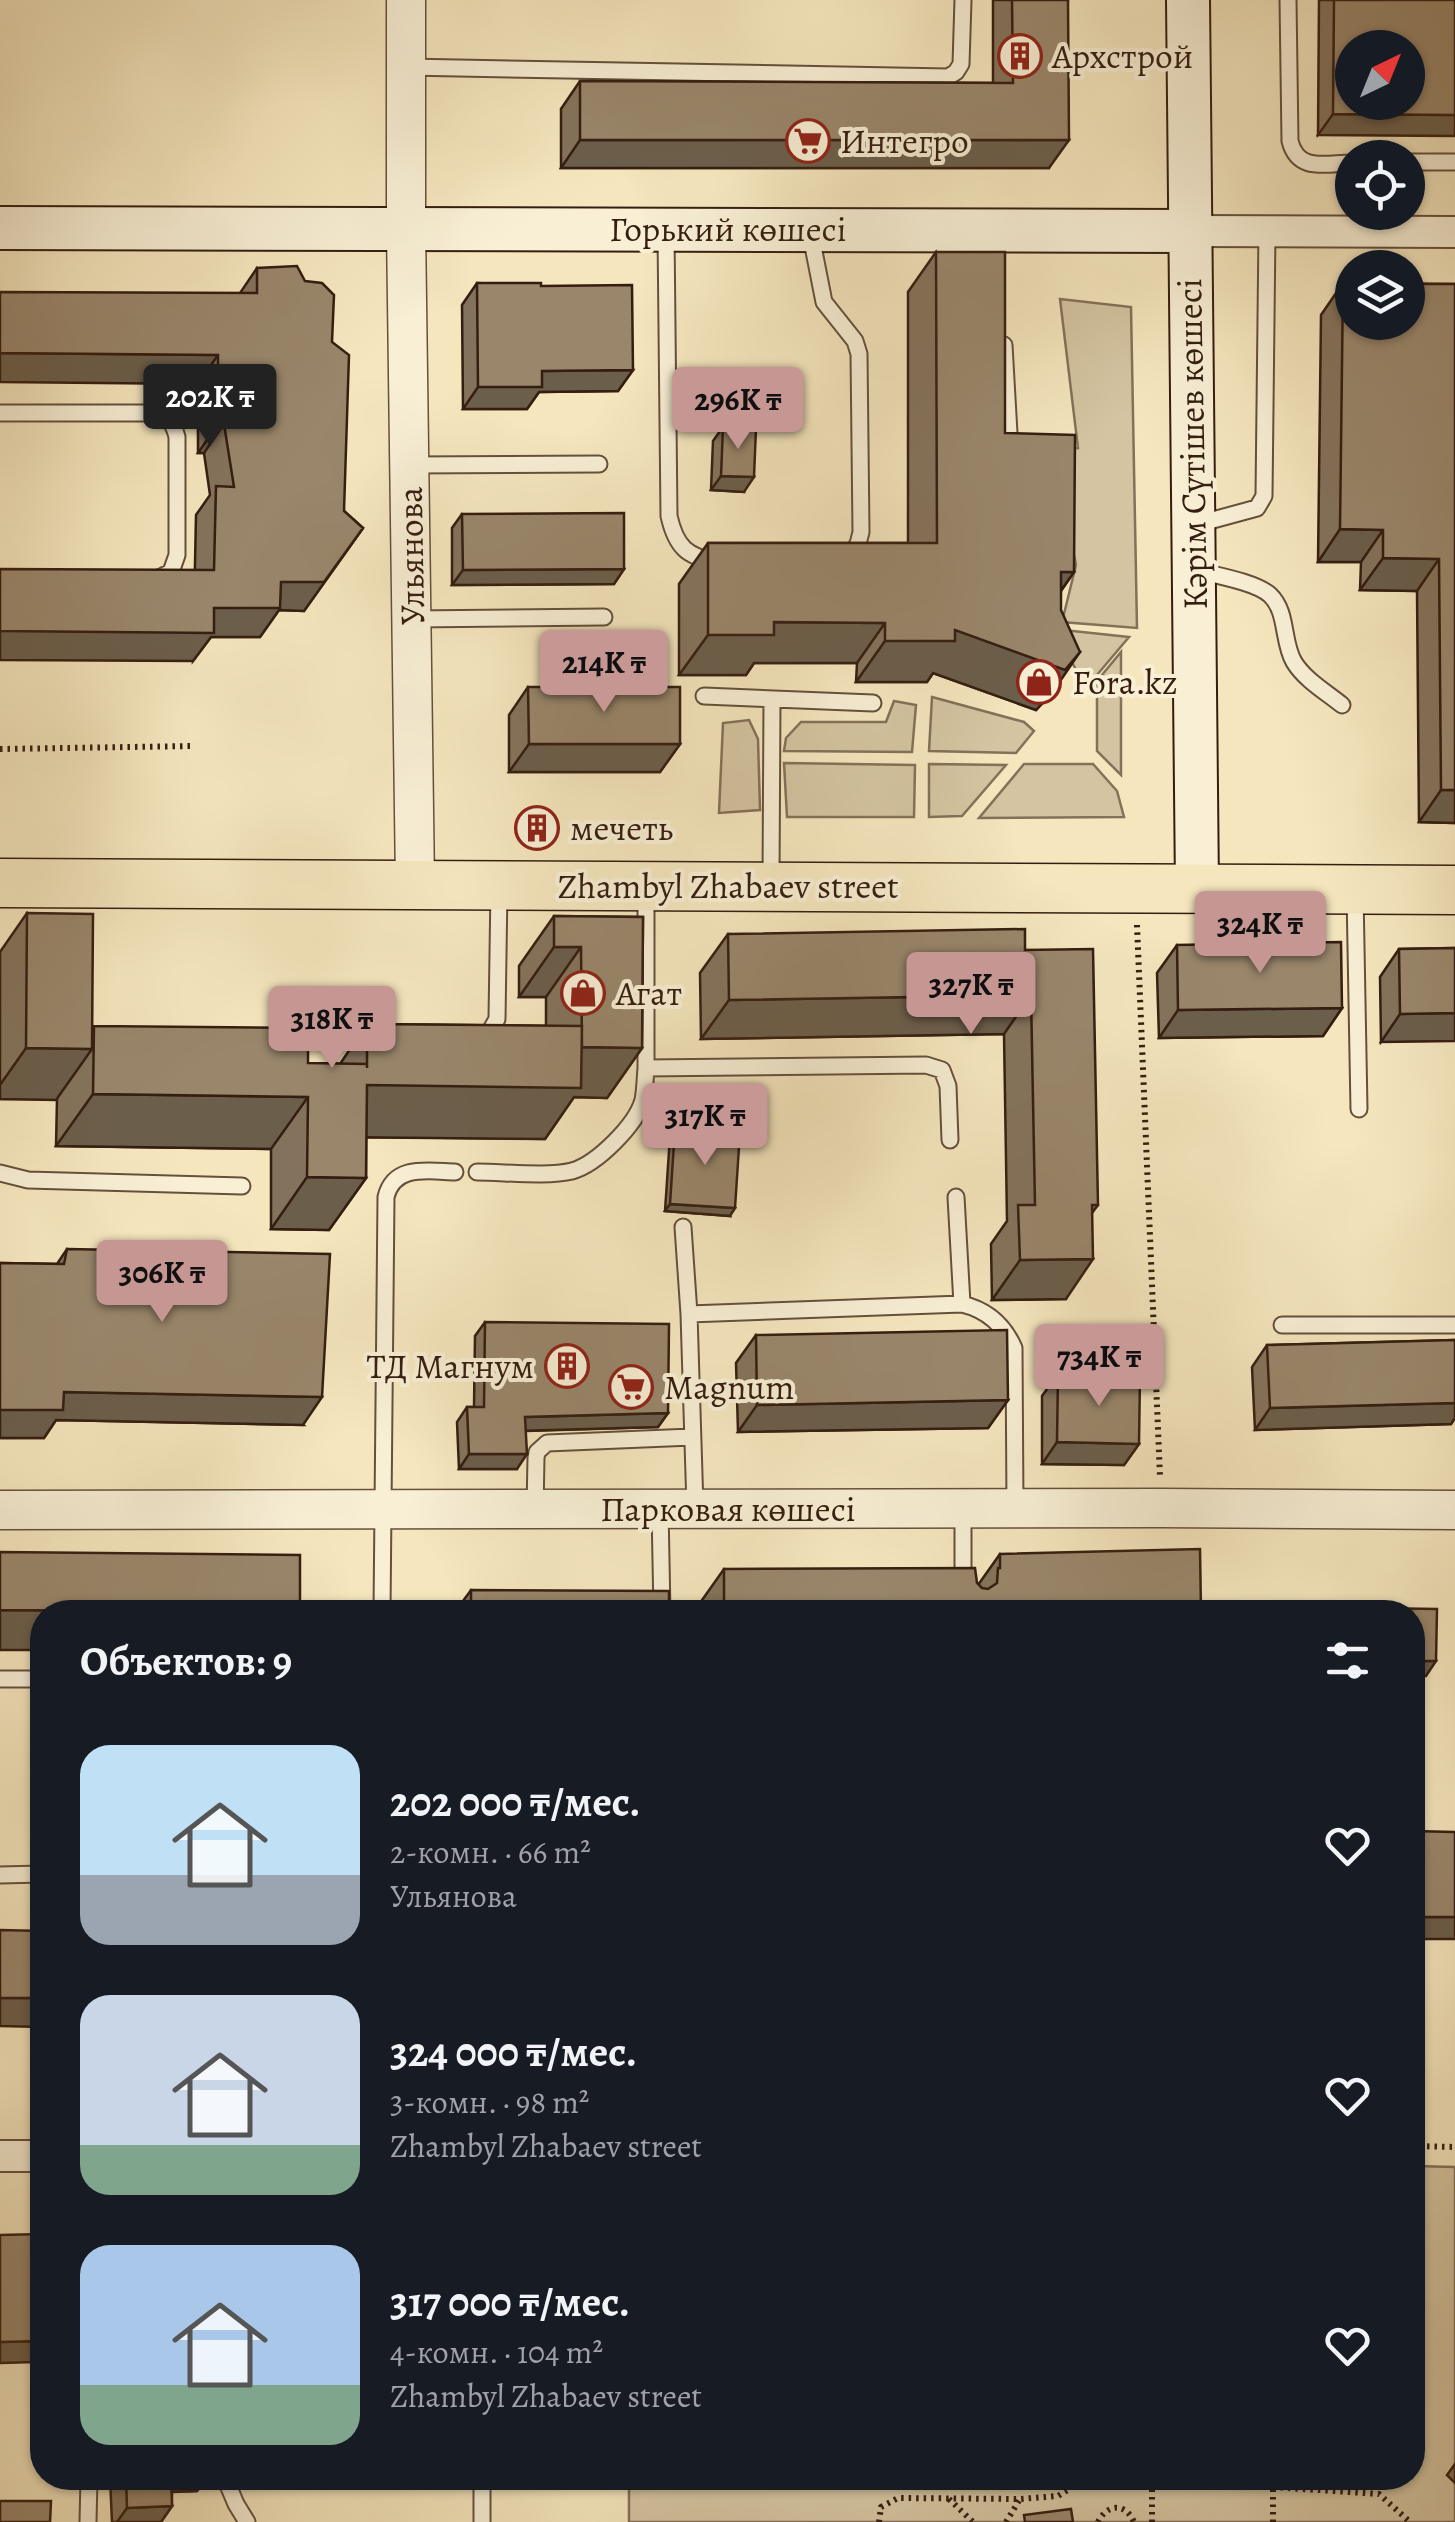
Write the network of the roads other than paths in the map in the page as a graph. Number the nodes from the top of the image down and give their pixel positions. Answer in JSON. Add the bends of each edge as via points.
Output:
{"nodes":[{"id":1,"x":406,"y":0,"type":"edge"},
{"id":2,"x":963,"y":0,"type":"edge"},
{"id":3,"x":1188,"y":0,"type":"edge"},
{"id":4,"x":1288,"y":0,"type":"edge"},
{"id":5,"x":406,"y":67,"type":"junction"},
{"id":6,"x":1425,"y":162,"type":"edge"},
{"id":7,"x":1455,"y":162,"type":"edge"},
{"id":8,"x":1335,"y":163,"type":"edge"},
{"id":9,"x":0,"y":228,"type":"edge"},
{"id":10,"x":406,"y":228,"type":"junction"},
{"id":11,"x":666,"y":229,"type":"junction"},
{"id":12,"x":810,"y":230,"type":"junction"},
{"id":13,"x":1189,"y":231,"type":"junction"},
{"id":14,"x":1267,"y":232,"type":"junction"},
{"id":15,"x":1455,"y":232,"type":"edge"},
{"id":16,"x":1003,"y":324,"type":"edge"},
{"id":17,"x":0,"y":413,"type":"edge"},
{"id":18,"x":1010,"y":456,"type":"edge"},
{"id":19,"x":599,"y":464,"type":"dead end"},
{"id":20,"x":409,"y":465,"type":"junction"},
{"id":21,"x":1194,"y":526,"type":"junction"},
{"id":22,"x":736,"y":562,"type":"edge"},
{"id":23,"x":831,"y":563,"type":"edge"},
{"id":24,"x":1194,"y":569,"type":"junction"},
{"id":25,"x":138,"y":579,"type":"edge"},
{"id":26,"x":604,"y":618,"type":"dead end"},
{"id":27,"x":412,"y":619,"type":"junction"},
{"id":28,"x":704,"y":696,"type":"dead end"},
{"id":29,"x":772,"y":699,"type":"junction"},
{"id":30,"x":874,"y":704,"type":"dead end"},
{"id":31,"x":1342,"y":704,"type":"dead end"},
{"id":32,"x":0,"y":882,"type":"edge"},
{"id":33,"x":416,"y":884,"type":"junction"},
{"id":34,"x":499,"y":884,"type":"junction"},
{"id":35,"x":646,"y":885,"type":"junction"},
{"id":36,"x":771,"y":886,"type":"junction"},
{"id":37,"x":1197,"y":888,"type":"junction"},
{"id":38,"x":1355,"y":890,"type":"junction"},
{"id":39,"x":1455,"y":890,"type":"edge"},
{"id":40,"x":282,"y":1037,"type":"edge"},
{"id":41,"x":397,"y":1038,"type":"edge"},
{"id":42,"x":455,"y":1038,"type":"edge"},
{"id":43,"x":646,"y":1068,"type":"junction"},
{"id":44,"x":1360,"y":1109,"type":"dead end"},
{"id":45,"x":950,"y":1140,"type":"dead end"},
{"id":46,"x":0,"y":1172,"type":"edge"},
{"id":47,"x":455,"y":1172,"type":"dead end"},
{"id":48,"x":478,"y":1172,"type":"dead end"},
{"id":49,"x":242,"y":1186,"type":"dead end"},
{"id":50,"x":956,"y":1197,"type":"dead end"},
{"id":51,"x":683,"y":1227,"type":"dead end"},
{"id":52,"x":962,"y":1304,"type":"junction"},
{"id":53,"x":689,"y":1314,"type":"junction"},
{"id":54,"x":1455,"y":1324,"type":"edge"},
{"id":55,"x":1282,"y":1325,"type":"dead end"},
{"id":56,"x":692,"y":1437,"type":"junction"},
{"id":57,"x":1015,"y":1508,"type":"junction"},
{"id":58,"x":535,"y":1509,"type":"junction"},
{"id":59,"x":677,"y":1509,"type":"junction"},
{"id":60,"x":0,"y":1510,"type":"edge"},
{"id":61,"x":382,"y":1510,"type":"junction"},
{"id":62,"x":963,"y":1510,"type":"junction"},
{"id":63,"x":1455,"y":1510,"type":"edge"},
{"id":64,"x":382,"y":1600,"type":"edge"},
{"id":65,"x":664,"y":1600,"type":"edge"},
{"id":66,"x":963,"y":1600,"type":"edge"},
{"id":67,"x":0,"y":1679,"type":"edge"},
{"id":68,"x":30,"y":1679,"type":"edge"},
{"id":69,"x":0,"y":1874,"type":"edge"},
{"id":70,"x":30,"y":1874,"type":"edge"},
{"id":71,"x":0,"y":2156,"type":"edge"},
{"id":72,"x":30,"y":2156,"type":"edge"},
{"id":73,"x":89,"y":2490,"type":"edge"},
{"id":74,"x":230,"y":2490,"type":"edge"},
{"id":75,"x":482,"y":2490,"type":"edge"},
{"id":76,"x":88,"y":2522,"type":"edge"},
{"id":77,"x":247,"y":2522,"type":"edge"},
{"id":78,"x":482,"y":2522,"type":"edge"}],
"edges":[{"from":1,"to":5,"type":"street","name":"Ульянова"},
{"from":2,"to":5,"type":"lane","via":[[961,64],[948,77]]},
{"from":3,"to":13,"type":"main road","name":"Кәрім Сүтішев көшесі"},
{"from":4,"to":8,"type":"lane","via":[[1292,150],[1310,163]]},
{"from":5,"to":10,"type":"street","name":"Ульянова"},
{"from":6,"to":7,"type":"lane"},
{"from":9,"to":10,"type":"main road","name":"Горький көшесі"},
{"from":10,"to":11,"type":"main road","name":"Горький көшесі"},
{"from":10,"to":20,"type":"street","name":"Ульянова"},
{"from":11,"to":12,"type":"main road","name":"Горький көшесі"},
{"from":11,"to":22,"type":"lane","via":[[669,516],[683,549],[702,560]]},
{"from":12,"to":13,"type":"main road","name":"Горький көшесі","via":[[998,240]]},
{"from":12,"to":23,"type":"lane","via":[[824,302],[859,354],[860,532],[852,554]]},
{"from":13,"to":14,"type":"street","name":"Горький көшесі"},
{"from":13,"to":21,"type":"main road","name":"Кәрім Сүтішев көшесі"},
{"from":14,"to":15,"type":"street","name":"Горький көшесі"},
{"from":14,"to":21,"type":"lane","via":[[1264,496],[1250,511]]},
{"from":16,"to":18,"type":"lane"},
{"from":17,"to":25,"type":"lane","via":[[148,412],[169,418],[177,437],[176,564],[165,577]]},
{"from":19,"to":20,"type":"lane"},
{"from":20,"to":27,"type":"street","name":"Ульянова"},
{"from":21,"to":24,"type":"main road","name":"Кәрім Сүтішев көшесі"},
{"from":24,"to":31,"type":"lane","via":[[1270,595],[1294,663]]},
{"from":24,"to":37,"type":"main road","name":"Кәрім Сүтішев көшесі"},
{"from":26,"to":27,"type":"lane"},
{"from":27,"to":33,"type":"street","name":"Ульянова"},
{"from":28,"to":29,"type":"lane"},
{"from":29,"to":30,"type":"lane"},
{"from":29,"to":36,"type":"lane"},
{"from":32,"to":33,"type":"main road","name":"Zhambyl Zhabaev street","via":[[73,892]]},
{"from":33,"to":34,"type":"main road","name":"Zhambyl Zhabaev street"},
{"from":34,"to":35,"type":"main road","name":"Zhambyl Zhabaev street"},
{"from":34,"to":42,"type":"lane","via":[[497,1019],[481,1036]]},
{"from":35,"to":36,"type":"main road","name":"Zhambyl Zhabaev street"},
{"from":35,"to":43,"type":"lane"},
{"from":36,"to":37,"type":"main road","name":"Zhambyl Zhabaev street"},
{"from":37,"to":38,"type":"main road","name":"Zhambyl Zhabaev street"},
{"from":38,"to":39,"type":"main road","name":"Zhambyl Zhabaev street"},
{"from":38,"to":44,"type":"lane"},
{"from":40,"to":41,"type":"lane"},
{"from":43,"to":45,"type":"lane","via":[[935,1066],[948,1086]]},
{"from":43,"to":48,"type":"lane","via":[[638,1110],[587,1164],[572,1171]]},
{"from":46,"to":49,"type":"lane","via":[[28,1180]]},
{"from":47,"to":61,"type":"lane","via":[[404,1173],[387,1190]]},
{"from":50,"to":52,"type":"lane"},
{"from":51,"to":53,"type":"lane"},
{"from":52,"to":53,"type":"lane"},
{"from":52,"to":57,"type":"lane","via":[[985,1312],[1014,1348]]},
{"from":53,"to":56,"type":"lane"},
{"from":54,"to":55,"type":"lane"},
{"from":56,"to":58,"type":"lane","via":[[547,1443],[537,1452]]},
{"from":56,"to":59,"type":"lane"},
{"from":57,"to":62,"type":"street","name":"Парковая көшесі"},
{"from":57,"to":63,"type":"street","name":"Парковая көшесі"},
{"from":58,"to":59,"type":"street","name":"Парковая көшесі"},
{"from":58,"to":61,"type":"street","name":"Парковая көшесі"},
{"from":59,"to":62,"type":"street","name":"Парковая көшесі"},
{"from":59,"to":65,"type":"lane"},
{"from":60,"to":61,"type":"street","name":"Парковая көшесі"},
{"from":61,"to":64,"type":"lane"},
{"from":62,"to":66,"type":"lane"},
{"from":67,"to":68,"type":"lane"},
{"from":69,"to":70,"type":"lane"},
{"from":71,"to":72,"type":"street"},
{"from":73,"to":76,"type":"lane"},
{"from":74,"to":77,"type":"lane"},
{"from":75,"to":78,"type":"lane"}]}
